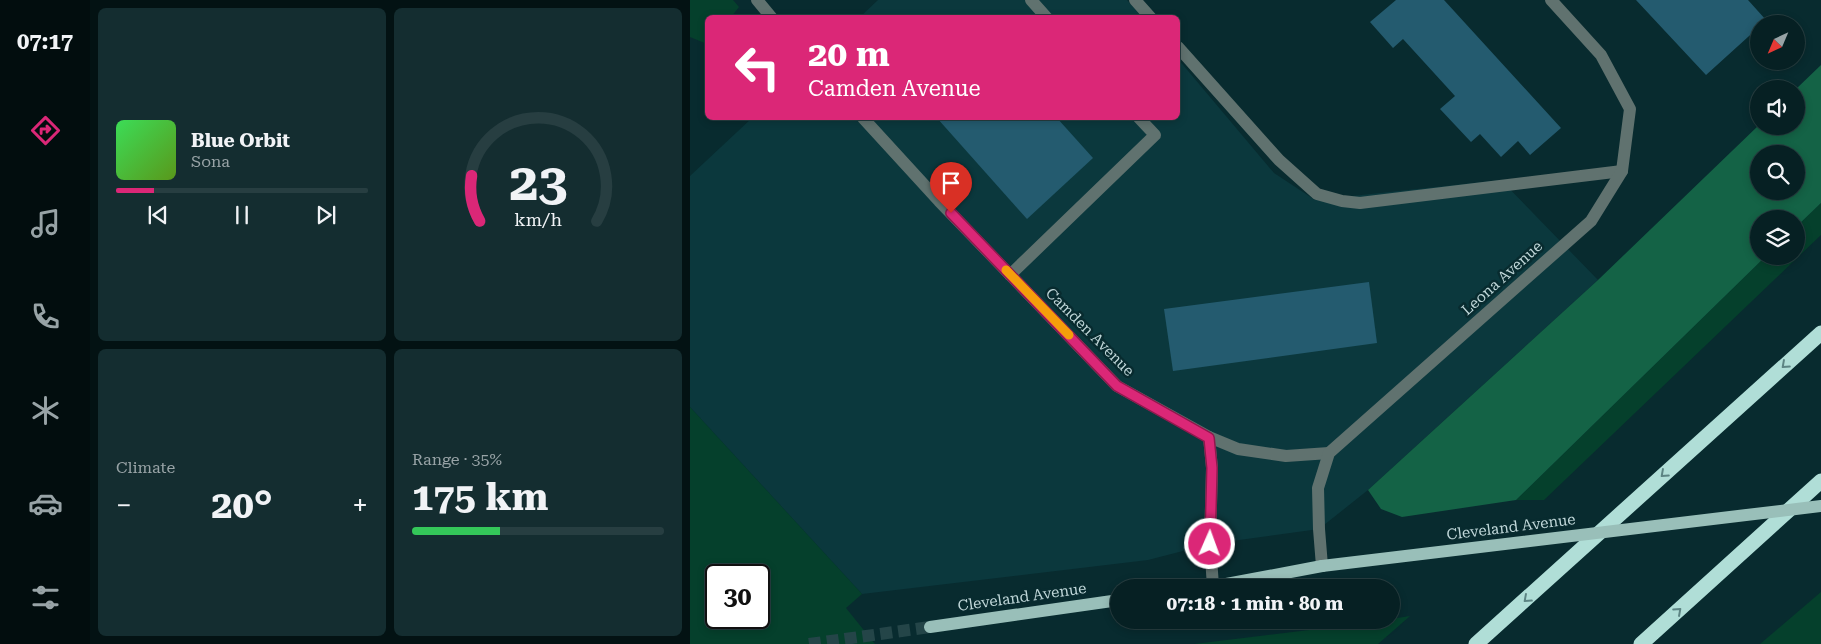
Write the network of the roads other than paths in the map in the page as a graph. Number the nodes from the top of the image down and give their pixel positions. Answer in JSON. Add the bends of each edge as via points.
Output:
{"nodes":[{"id":1,"x":756,"y":0,"type":"edge"},
{"id":2,"x":1031,"y":0,"type":"edge"},
{"id":3,"x":1135,"y":0,"type":"edge"},
{"id":4,"x":1551,"y":0,"type":"edge"},
{"id":5,"x":769,"y":15,"type":"edge"},
{"id":6,"x":1044,"y":15,"type":"edge"},
{"id":7,"x":1148,"y":15,"type":"edge"},
{"id":8,"x":1180,"y":49,"type":"edge"},
{"id":9,"x":865,"y":120,"type":"edge"},
{"id":10,"x":1141,"y":120,"type":"edge"},
{"id":11,"x":1622,"y":171,"type":"junction"},
{"id":12,"x":1010,"y":275,"type":"junction"},
{"id":13,"x":1821,"y":333,"type":"edge"},
{"id":14,"x":1209,"y":438,"type":"junction"},
{"id":15,"x":1330,"y":452,"type":"junction"},
{"id":16,"x":1821,"y":481,"type":"edge"},
{"id":17,"x":1821,"y":506,"type":"edge"},
{"id":18,"x":1322,"y":566,"type":"junction"},
{"id":19,"x":1209,"y":579,"type":"edge"},
{"id":20,"x":1252,"y":579,"type":"edge"},
{"id":21,"x":1110,"y":601,"type":"edge"},
{"id":22,"x":930,"y":627,"type":"tunnel mouth"},
{"id":23,"x":1476,"y":644,"type":"edge"},
{"id":24,"x":1641,"y":644,"type":"edge"}],
"edges":[{"from":1,"to":5,"type":"street"},
{"from":2,"to":6,"type":"street"},
{"from":3,"to":7,"type":"street"},
{"from":4,"to":11,"type":"street","name":"Leona Avenue","via":[[1601,56],[1630,109]]},
{"from":8,"to":11,"type":"street","via":[[1279,160],[1317,194],[1342,201],[1360,203]]},
{"from":9,"to":12,"type":"street","name":"Camden Avenue"},
{"from":10,"to":12,"type":"street","via":[[1155,135]]},
{"from":11,"to":15,"type":"street","name":"Leona Avenue","via":[[1591,221]]},
{"from":12,"to":14,"type":"street","name":"Camden Avenue","via":[[1117,386]]},
{"from":13,"to":23,"type":"highway","one_way":true},
{"from":14,"to":15,"type":"street","name":"Camden Avenue","via":[[1238,449],[1286,456]]},
{"from":14,"to":19,"type":"street","via":[[1212,468]]},
{"from":15,"to":18,"type":"street","via":[[1318,488]]},
{"from":24,"to":16,"type":"highway","one_way":true},
{"from":17,"to":18,"type":"main road","name":"Cleveland Avenue","bridge":true},
{"from":18,"to":20,"type":"main road","name":"Cleveland Avenue"},
{"from":21,"to":22,"type":"main road","name":"Cleveland Avenue"}]}
